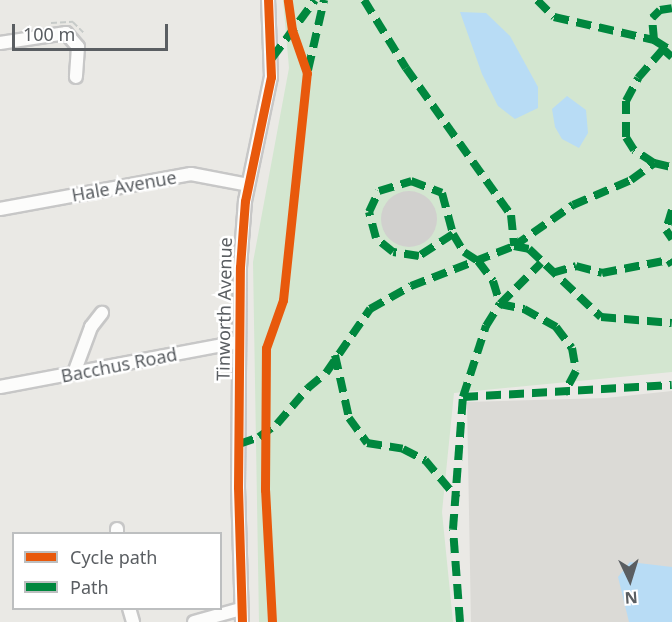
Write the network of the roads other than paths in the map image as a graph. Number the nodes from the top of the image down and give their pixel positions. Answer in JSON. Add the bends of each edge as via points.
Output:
{"nodes":[{"id":1,"x":268,"y":0,"type":"edge"},
{"id":2,"x":0,"y":43,"type":"edge"},
{"id":3,"x":75,"y":76,"type":"dead end"},
{"id":4,"x":248,"y":185,"type":"junction"},
{"id":5,"x":0,"y":209,"type":"edge"},
{"id":6,"x":102,"y":313,"type":"dead end"},
{"id":7,"x":238,"y":342,"type":"junction"},
{"id":8,"x":74,"y":373,"type":"junction"},
{"id":9,"x":0,"y":387,"type":"edge"},
{"id":10,"x":241,"y":609,"type":"junction"},
{"id":11,"x":194,"y":622,"type":"edge"},
{"id":12,"x":242,"y":622,"type":"edge"}],
"edges":[{"from":1,"to":4,"type":"street","name":"Tinworth Avenue","via":[[271,77]]},
{"from":2,"to":3,"type":"street","via":[[66,33],[77,45]]},
{"from":4,"to":5,"type":"street","name":"Hale Avenue","via":[[191,174]]},
{"from":4,"to":7,"type":"street","name":"Tinworth Avenue","via":[[242,230]]},
{"from":6,"to":8,"type":"street","via":[[91,327]]},
{"from":7,"to":8,"type":"street","name":"Bacchus Road"},
{"from":7,"to":10,"type":"street","name":"Tinworth Avenue"},
{"from":8,"to":9,"type":"street","name":"Bacchus Road"},
{"from":10,"to":11,"type":"street"},
{"from":10,"to":12,"type":"street","name":"Tinworth Avenue"}]}
